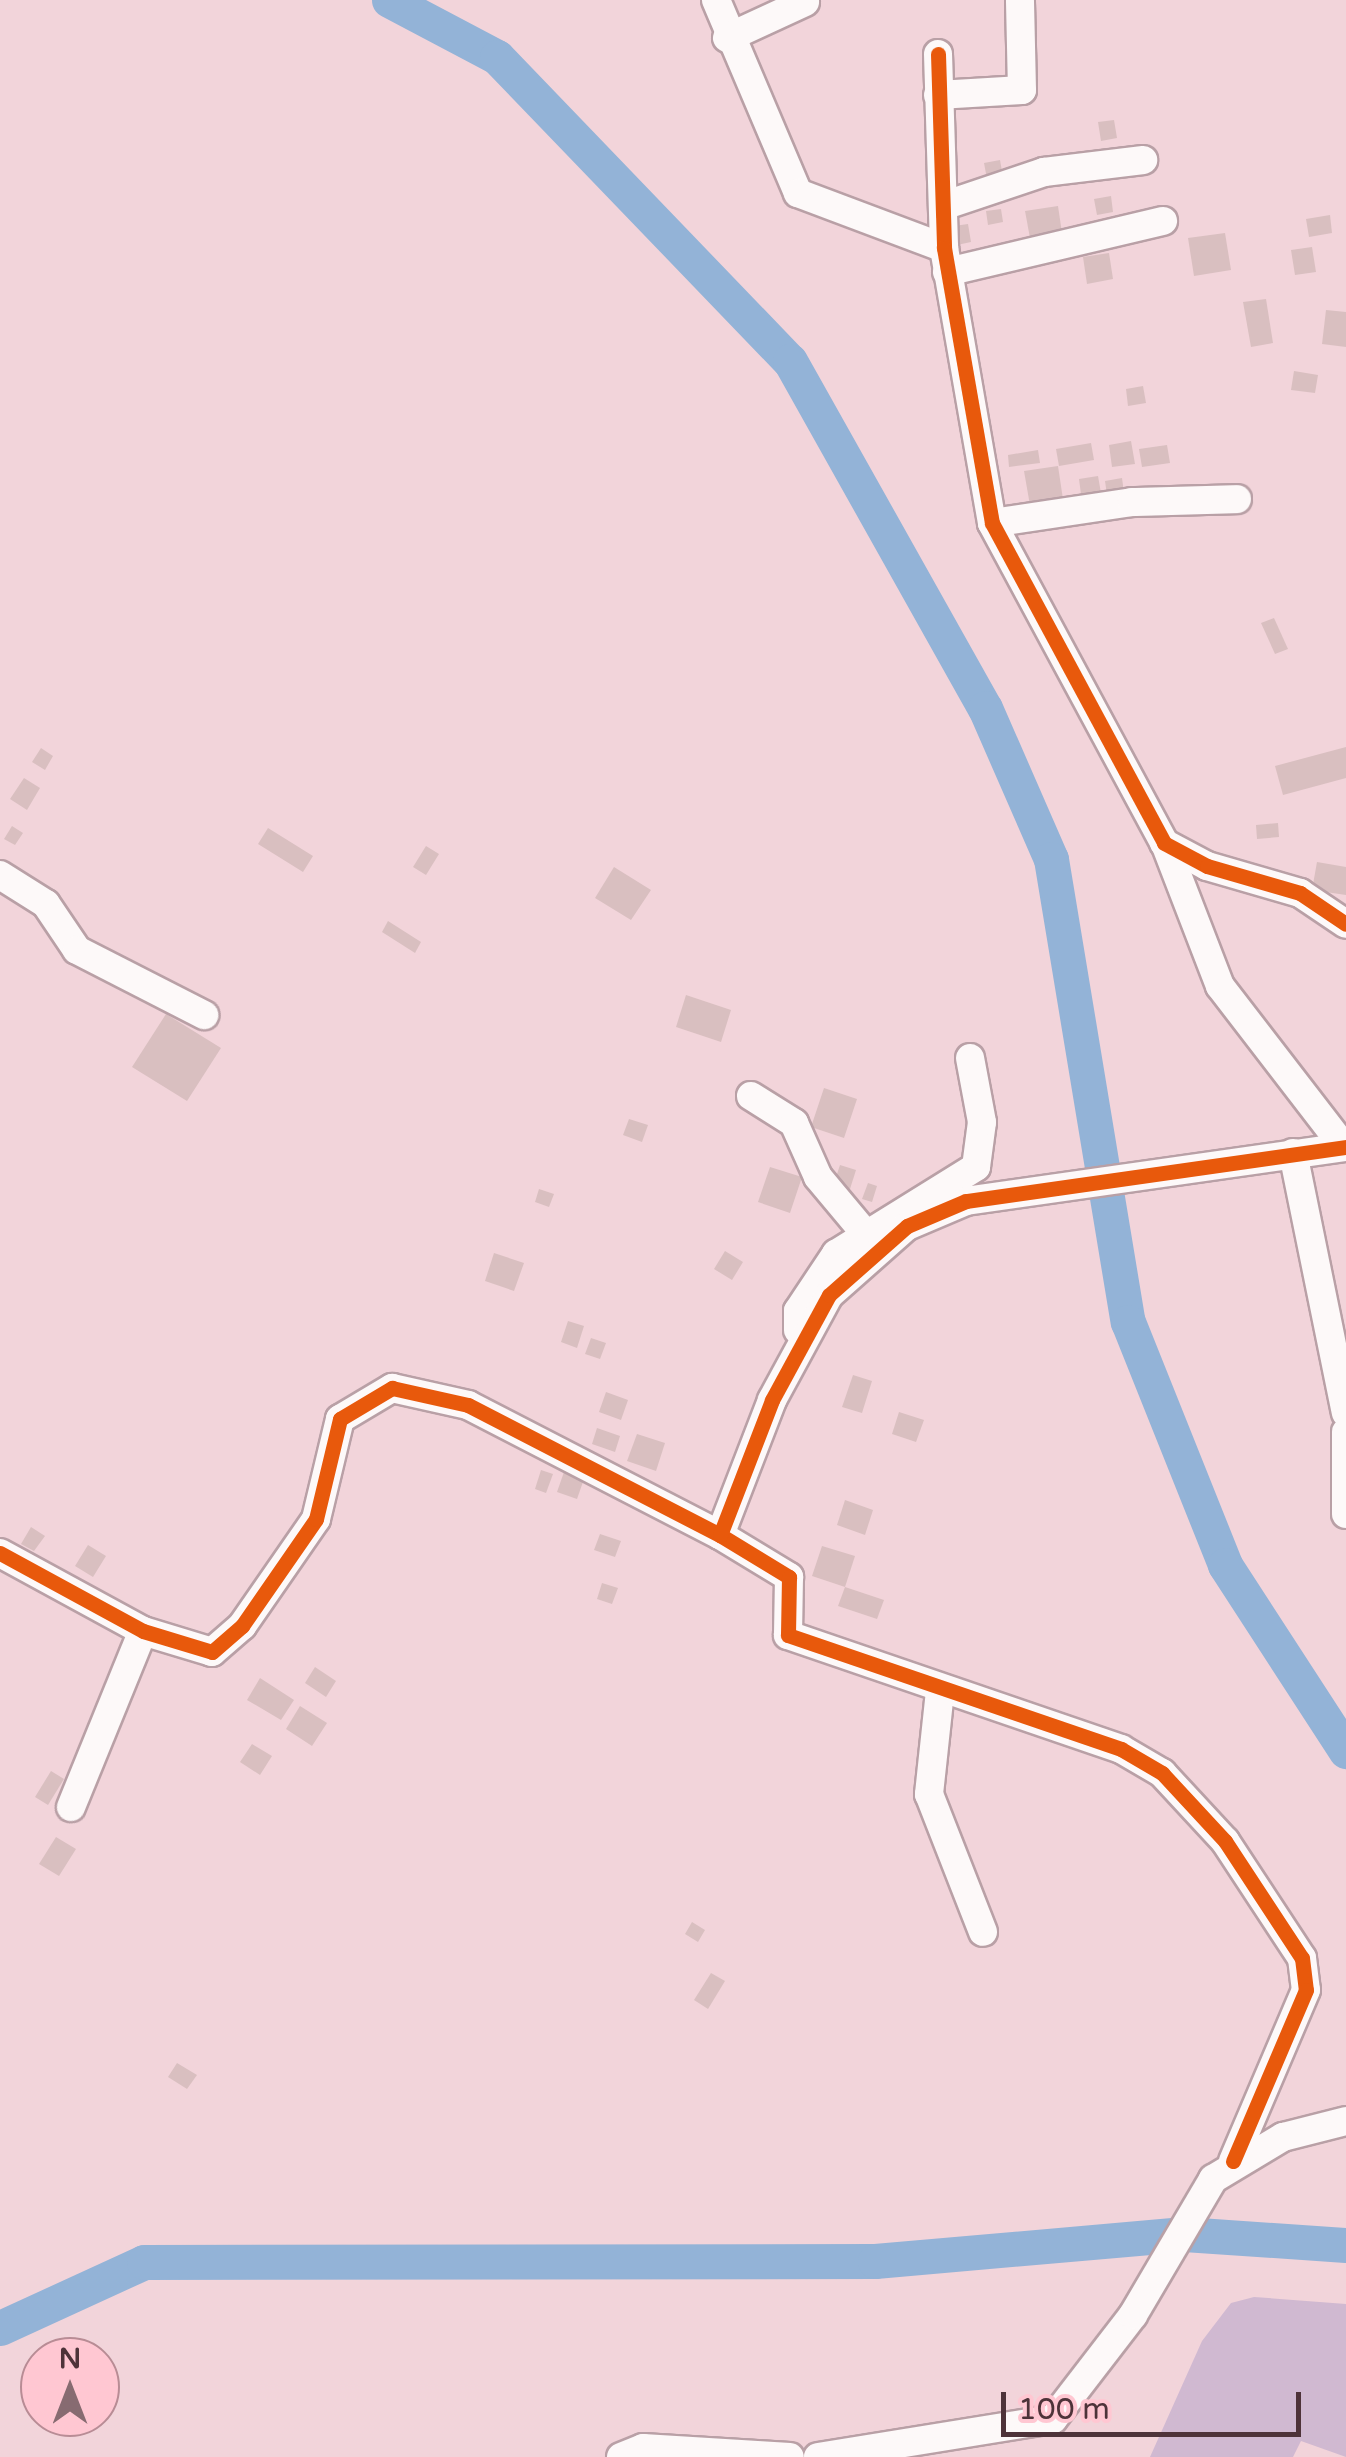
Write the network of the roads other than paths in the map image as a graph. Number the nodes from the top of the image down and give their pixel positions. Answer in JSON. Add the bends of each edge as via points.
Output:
{"nodes":[{"id":1,"x":716,"y":0,"type":"edge"},
{"id":2,"x":1020,"y":0,"type":"edge"},
{"id":3,"x":806,"y":2,"type":"edge"},
{"id":4,"x":727,"y":38,"type":"junction"},
{"id":5,"x":938,"y":54,"type":"dead end"},
{"id":6,"x":938,"y":96,"type":"junction"},
{"id":7,"x":1144,"y":160,"type":"dead end"},
{"id":8,"x":944,"y":206,"type":"junction"},
{"id":9,"x":1162,"y":221,"type":"dead end"},
{"id":10,"x":945,"y":260,"type":"junction"},
{"id":11,"x":1236,"y":499,"type":"dead end"},
{"id":12,"x":992,"y":524,"type":"junction"},
{"id":13,"x":1164,"y":842,"type":"junction"},
{"id":14,"x":0,"y":875,"type":"edge"},
{"id":15,"x":1346,"y":924,"type":"edge"},
{"id":16,"x":204,"y":1015,"type":"dead end"},
{"id":17,"x":970,"y":1058,"type":"dead end"},
{"id":18,"x":751,"y":1096,"type":"dead end"},
{"id":19,"x":1345,"y":1147,"type":"edge"},
{"id":20,"x":1285,"y":1154,"type":"junction"},
{"id":21,"x":864,"y":1232,"type":"junction"},
{"id":22,"x":798,"y":1346,"type":"junction"},
{"id":23,"x":1346,"y":1414,"type":"edge"},
{"id":24,"x":1346,"y":1432,"type":"edge"},
{"id":25,"x":1346,"y":1514,"type":"edge"},
{"id":26,"x":720,"y":1535,"type":"junction"},
{"id":27,"x":0,"y":1553,"type":"edge"},
{"id":28,"x":144,"y":1631,"type":"junction"},
{"id":29,"x":940,"y":1690,"type":"junction"},
{"id":30,"x":71,"y":1806,"type":"dead end"},
{"id":31,"x":983,"y":1932,"type":"dead end"},
{"id":32,"x":1346,"y":2120,"type":"edge"},
{"id":33,"x":1233,"y":2161,"type":"junction"},
{"id":34,"x":621,"y":2457,"type":"edge"},
{"id":35,"x":790,"y":2457,"type":"edge"},
{"id":36,"x":818,"y":2457,"type":"edge"}],
"edges":[{"from":1,"to":4,"type":"street"},
{"from":2,"to":6,"type":"street","via":[[1022,90]]},
{"from":3,"to":4,"type":"street"},
{"from":4,"to":10,"type":"street","via":[[798,192]]},
{"from":5,"to":6,"type":"street"},
{"from":6,"to":8,"type":"street"},
{"from":7,"to":8,"type":"street","via":[[1044,172]]},
{"from":8,"to":10,"type":"street"},
{"from":9,"to":10,"type":"street"},
{"from":10,"to":12,"type":"street"},
{"from":11,"to":12,"type":"street","via":[[1132,502]]},
{"from":12,"to":13,"type":"street"},
{"from":13,"to":15,"type":"street","via":[[1189,860],[1300,892]]},
{"from":13,"to":19,"type":"street","via":[[1220,986]]},
{"from":14,"to":16,"type":"street","via":[[46,904],[77,950]]},
{"from":17,"to":21,"type":"street","via":[[982,1122],[976,1166]]},
{"from":18,"to":21,"type":"street","via":[[794,1123],[818,1177]]},
{"from":19,"to":20,"type":"street"},
{"from":20,"to":22,"type":"street","via":[[992,1197],[933,1212],[861,1261]]},
{"from":20,"to":23,"type":"street"},
{"from":21,"to":22,"type":"street","via":[[808,1292]]},
{"from":22,"to":26,"type":"street"},
{"from":24,"to":25,"type":"street"},
{"from":26,"to":28,"type":"street","via":[[468,1405],[392,1388],[340,1419],[316,1519],[229,1642],[195,1651]]},
{"from":26,"to":29,"type":"street","via":[[789,1577],[788,1635]]},
{"from":27,"to":28,"type":"street"},
{"from":28,"to":30,"type":"street"},
{"from":29,"to":31,"type":"street","via":[[930,1794]]},
{"from":29,"to":33,"type":"street","via":[[1065,1727],[1162,1773],[1274,1907],[1302,1958],[1306,1990]]},
{"from":32,"to":33,"type":"street"},
{"from":33,"to":36,"type":"street","via":[[1213,2178],[1098,2366],[1053,2419]]},
{"from":34,"to":35,"type":"street","via":[[643,2448]]}]}
